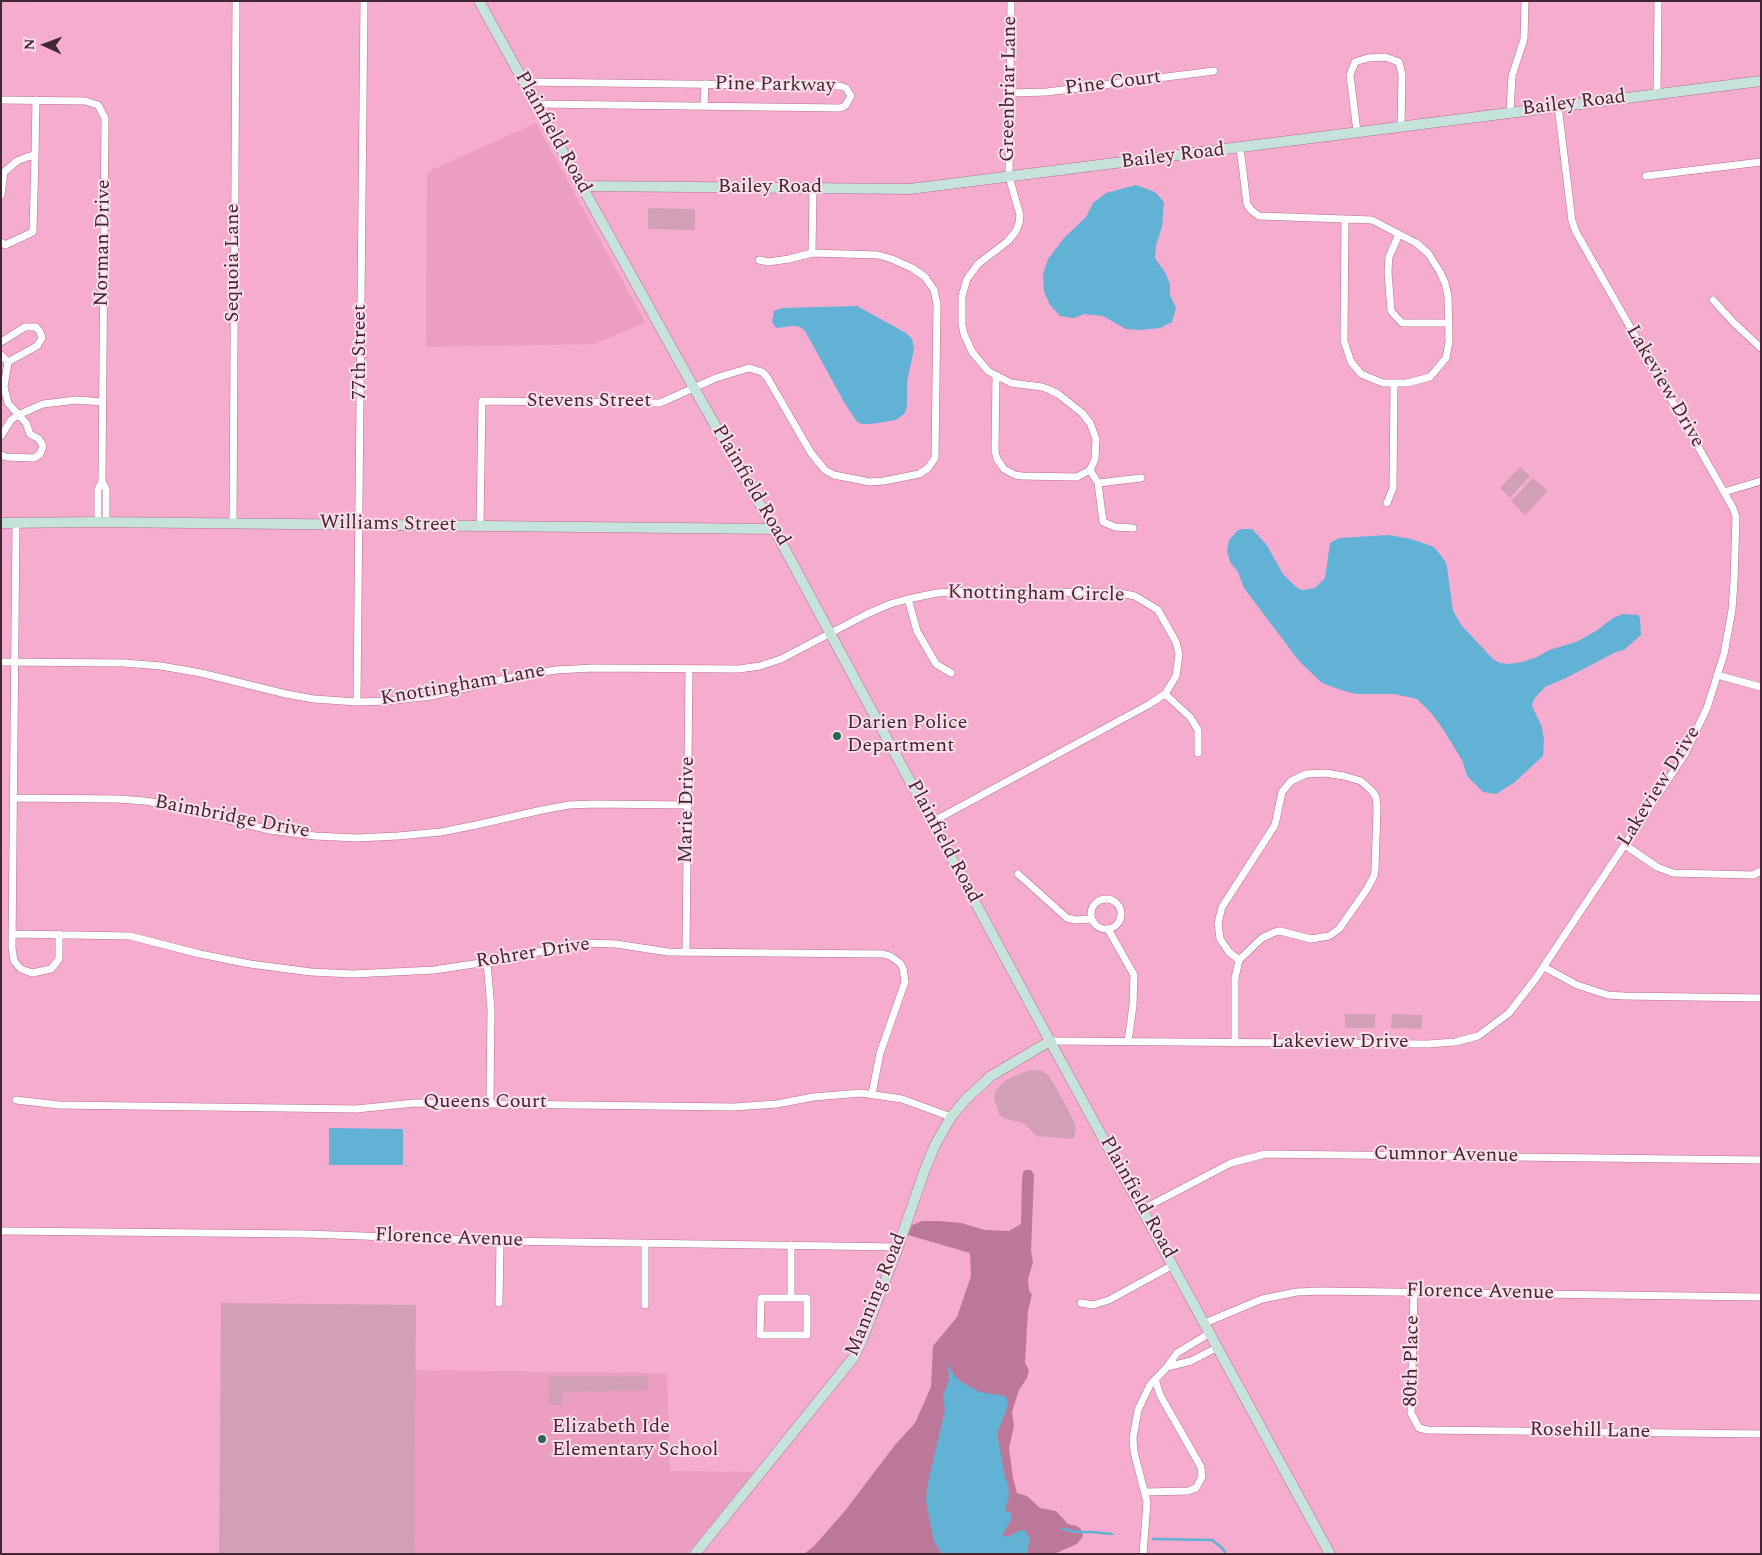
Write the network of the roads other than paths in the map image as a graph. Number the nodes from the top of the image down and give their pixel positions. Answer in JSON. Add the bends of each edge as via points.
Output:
{"nodes":[{"id":1,"x":236,"y":1,"type":"edge"},
{"id":2,"x":364,"y":1,"type":"edge"},
{"id":3,"x":479,"y":1,"type":"edge"},
{"id":4,"x":1011,"y":1,"type":"edge"},
{"id":5,"x":1525,"y":1,"type":"edge"},
{"id":6,"x":1658,"y":1,"type":"edge"},
{"id":7,"x":1214,"y":71,"type":"dead end"},
{"id":8,"x":1761,"y":81,"type":"edge"},
{"id":9,"x":524,"y":82,"type":"junction"},
{"id":10,"x":705,"y":84,"type":"junction"},
{"id":11,"x":1657,"y":93,"type":"junction"},
{"id":12,"x":1011,"y":94,"type":"junction"},
{"id":13,"x":1,"y":100,"type":"edge"},
{"id":14,"x":36,"y":100,"type":"junction"},
{"id":15,"x":538,"y":104,"type":"junction"},
{"id":16,"x":704,"y":106,"type":"junction"},
{"id":17,"x":1558,"y":106,"type":"junction"},
{"id":18,"x":1510,"y":112,"type":"junction"},
{"id":19,"x":1401,"y":126,"type":"junction"},
{"id":20,"x":1357,"y":132,"type":"junction"},
{"id":21,"x":1240,"y":148,"type":"junction"},
{"id":22,"x":35,"y":155,"type":"junction"},
{"id":23,"x":1761,"y":162,"type":"edge"},
{"id":24,"x":1646,"y":176,"type":"dead end"},
{"id":25,"x":1009,"y":177,"type":"junction"},
{"id":26,"x":582,"y":186,"type":"junction"},
{"id":27,"x":813,"y":189,"type":"junction"},
{"id":28,"x":1,"y":195,"type":"edge"},
{"id":29,"x":1345,"y":219,"type":"junction"},
{"id":30,"x":1399,"y":234,"type":"junction"},
{"id":31,"x":1,"y":242,"type":"edge"},
{"id":32,"x":812,"y":253,"type":"junction"},
{"id":33,"x":759,"y":260,"type":"dead end"},
{"id":34,"x":1713,"y":300,"type":"dead end"},
{"id":35,"x":1449,"y":323,"type":"junction"},
{"id":36,"x":1,"y":342,"type":"edge"},
{"id":37,"x":1761,"y":348,"type":"edge"},
{"id":38,"x":1,"y":355,"type":"edge"},
{"id":39,"x":8,"y":362,"type":"junction"},
{"id":40,"x":996,"y":376,"type":"junction"},
{"id":41,"x":1394,"y":384,"type":"junction"},
{"id":42,"x":694,"y":388,"type":"junction"},
{"id":43,"x":102,"y":402,"type":"junction"},
{"id":44,"x":18,"y":415,"type":"junction"},
{"id":45,"x":1,"y":436,"type":"edge"},
{"id":46,"x":1,"y":454,"type":"edge"},
{"id":47,"x":1090,"y":470,"type":"junction"},
{"id":48,"x":1141,"y":478,"type":"dead end"},
{"id":49,"x":1761,"y":481,"type":"edge"},
{"id":50,"x":1098,"y":483,"type":"junction"},
{"id":51,"x":1724,"y":492,"type":"junction"},
{"id":52,"x":1387,"y":503,"type":"dead end"},
{"id":53,"x":1,"y":523,"type":"edge"},
{"id":54,"x":16,"y":523,"type":"junction"},
{"id":55,"x":102,"y":523,"type":"junction"},
{"id":56,"x":233,"y":524,"type":"junction"},
{"id":57,"x":360,"y":525,"type":"junction"},
{"id":58,"x":480,"y":526,"type":"junction"},
{"id":59,"x":774,"y":528,"type":"junction"},
{"id":60,"x":1133,"y":528,"type":"dead end"},
{"id":61,"x":908,"y":599,"type":"junction"},
{"id":62,"x":830,"y":634,"type":"junction"},
{"id":63,"x":1,"y":662,"type":"edge"},
{"id":64,"x":15,"y":662,"type":"junction"},
{"id":65,"x":689,"y":669,"type":"junction"},
{"id":66,"x":951,"y":673,"type":"dead end"},
{"id":67,"x":1717,"y":675,"type":"junction"},
{"id":68,"x":1761,"y":687,"type":"edge"},
{"id":69,"x":1165,"y":694,"type":"junction"},
{"id":70,"x":357,"y":702,"type":"junction"},
{"id":71,"x":1198,"y":753,"type":"dead end"},
{"id":72,"x":13,"y":798,"type":"junction"},
{"id":73,"x":688,"y":805,"type":"junction"},
{"id":74,"x":932,"y":822,"type":"junction"},
{"id":75,"x":1625,"y":845,"type":"junction"},
{"id":76,"x":1761,"y":871,"type":"edge"},
{"id":77,"x":1018,"y":874,"type":"dead end"},
{"id":78,"x":1092,"y":919,"type":"junction"},
{"id":79,"x":1108,"y":929,"type":"junction"},
{"id":80,"x":13,"y":934,"type":"junction"},
{"id":81,"x":60,"y":934,"type":"junction"},
{"id":82,"x":686,"y":952,"type":"junction"},
{"id":83,"x":1239,"y":960,"type":"junction"},
{"id":84,"x":487,"y":962,"type":"junction"},
{"id":85,"x":1544,"y":968,"type":"junction"},
{"id":86,"x":1761,"y":998,"type":"edge"},
{"id":87,"x":1050,"y":1040,"type":"junction"},
{"id":88,"x":1128,"y":1042,"type":"junction"},
{"id":89,"x":1235,"y":1043,"type":"junction"},
{"id":90,"x":872,"y":1094,"type":"junction"},
{"id":91,"x":16,"y":1100,"type":"dead end"},
{"id":92,"x":490,"y":1103,"type":"junction"},
{"id":93,"x":951,"y":1117,"type":"junction"},
{"id":94,"x":1761,"y":1160,"type":"edge"},
{"id":95,"x":1143,"y":1209,"type":"junction"},
{"id":96,"x":1,"y":1231,"type":"edge"},
{"id":97,"x":500,"y":1241,"type":"junction"},
{"id":98,"x":645,"y":1244,"type":"junction"},
{"id":99,"x":791,"y":1245,"type":"junction"},
{"id":100,"x":898,"y":1247,"type":"junction"},
{"id":101,"x":1174,"y":1265,"type":"junction"},
{"id":102,"x":1414,"y":1292,"type":"junction"},
{"id":103,"x":1761,"y":1297,"type":"edge"},
{"id":104,"x":791,"y":1298,"type":"junction"},
{"id":105,"x":499,"y":1303,"type":"dead end"},
{"id":106,"x":1081,"y":1303,"type":"dead end"},
{"id":107,"x":645,"y":1305,"type":"dead end"},
{"id":108,"x":1205,"y":1323,"type":"junction"},
{"id":109,"x":1210,"y":1333,"type":"junction"},
{"id":110,"x":1218,"y":1347,"type":"junction"},
{"id":111,"x":1167,"y":1367,"type":"junction"},
{"id":112,"x":1155,"y":1379,"type":"junction"},
{"id":113,"x":1419,"y":1428,"type":"joint"},
{"id":114,"x":1761,"y":1434,"type":"edge"},
{"id":115,"x":1146,"y":1492,"type":"junction"},
{"id":116,"x":695,"y":1554,"type":"edge"},
{"id":117,"x":1143,"y":1554,"type":"edge"},
{"id":118,"x":1330,"y":1554,"type":"edge"}],
"edges":[{"from":1,"to":56,"type":"street","name":"Sequoia Lane"},
{"from":2,"to":57,"type":"street","name":"77th Street"},
{"from":3,"to":9,"type":"street","name":"Plainfield Road"},
{"from":4,"to":12,"type":"street","name":"Greenbriar Lane"},
{"from":5,"to":18,"type":"street","via":[[1524,39],[1512,76]]},
{"from":6,"to":11,"type":"street"},
{"from":7,"to":12,"type":"street","name":"Pine Court"},
{"from":8,"to":11,"type":"street","name":"Bailey Road"},
{"from":9,"to":10,"type":"street","name":"Pine Parkway"},
{"from":9,"to":15,"type":"street","name":"Plainfield Road"},
{"from":10,"to":16,"type":"street"},
{"from":10,"to":16,"type":"street","name":"Pine Parkway","via":[[840,86],[846,88],[851,96],[840,108]]},
{"from":11,"to":17,"type":"street","name":"Bailey Road"},
{"from":12,"to":25,"type":"street","name":"Greenbriar Lane"},
{"from":13,"to":14,"type":"street","name":"Norman Drive"},
{"from":14,"to":22,"type":"street"},
{"from":14,"to":43,"type":"street","name":"Norman Drive","via":[[85,101],[98,105],[105,118]]},
{"from":15,"to":16,"type":"street","name":"Pine Parkway"},
{"from":15,"to":26,"type":"street","name":"Plainfield Road"},
{"from":17,"to":18,"type":"street","name":"Bailey Road"},
{"from":17,"to":51,"type":"street","name":"Lakeview Drive","via":[[1576,232]]},
{"from":18,"to":19,"type":"street","name":"Bailey Road"},
{"from":19,"to":20,"type":"street","name":"Bailey Road"},
{"from":19,"to":20,"type":"street","via":[[1402,75],[1399,62],[1386,57],[1368,58],[1354,62],[1350,75]]},
{"from":20,"to":21,"type":"street","name":"Bailey Road"},
{"from":21,"to":25,"type":"street","name":"Bailey Road"},
{"from":21,"to":29,"type":"street","via":[[1247,204],[1259,216]]},
{"from":22,"to":28,"type":"street","via":[[17,161],[4,172]]},
{"from":22,"to":31,"type":"street","via":[[33,232],[5,245]]},
{"from":23,"to":24,"type":"street"},
{"from":25,"to":27,"type":"street","name":"Bailey Road","via":[[910,189]]},
{"from":25,"to":40,"type":"street","name":"Greenbriar Lane","via":[[1020,215],[1016,231],[972,271],[962,296],[962,325],[967,344],[978,360]]},
{"from":26,"to":27,"type":"street","name":"Bailey Road"},
{"from":26,"to":42,"type":"street","name":"Plainfield Road"},
{"from":27,"to":32,"type":"street"},
{"from":29,"to":30,"type":"street","via":[[1372,220]]},
{"from":29,"to":41,"type":"street","via":[[1345,348],[1361,374]]},
{"from":30,"to":35,"type":"street","via":[[1428,253],[1440,272],[1448,296]]},
{"from":30,"to":35,"type":"street","via":[[1389,257],[1391,311],[1402,323]]},
{"from":32,"to":33,"type":"street","name":"Stevens Street","via":[[768,262]]},
{"from":32,"to":42,"type":"street","name":"Stevens Street","via":[[878,255],[892,259],[925,277],[934,290],[938,304],[936,431],[935,458],[928,468],[918,474],[870,482],[834,475],[825,470],[817,463],[762,372],[743,369]]},
{"from":34,"to":37,"type":"street"},
{"from":35,"to":41,"type":"street","via":[[1448,352],[1436,371],[1423,380]]},
{"from":36,"to":39,"type":"street","via":[[25,328],[36,327],[40,332],[42,338],[37,346]]},
{"from":38,"to":39,"type":"street"},
{"from":39,"to":44,"type":"street","via":[[4,386],[8,403]]},
{"from":40,"to":47,"type":"street","via":[[1011,383],[1050,390],[1082,413],[1096,439],[1096,459]]},
{"from":40,"to":47,"type":"street","via":[[995,451],[1004,469],[1014,475],[1077,477]]},
{"from":41,"to":52,"type":"street","via":[[1393,488]]},
{"from":42,"to":58,"type":"street","name":"Stevens Street","via":[[650,404],[482,401]]},
{"from":42,"to":59,"type":"street","name":"Plainfield Road"},
{"from":43,"to":44,"type":"street","via":[[77,400],[43,404]]},
{"from":43,"to":55,"type":"street","name":"Norman Drive","via":[[102,481],[98,489]]},
{"from":44,"to":45,"type":"street"},
{"from":44,"to":46,"type":"street","via":[[30,434],[43,446],[40,454],[34,458]]},
{"from":47,"to":50,"type":"street"},
{"from":48,"to":50,"type":"street"},
{"from":49,"to":51,"type":"street"},
{"from":50,"to":60,"type":"street","via":[[1103,522],[1115,527]]},
{"from":51,"to":67,"type":"street","name":"Lakeview Drive","via":[[1736,517],[1734,582],[1727,639]]},
{"from":53,"to":54,"type":"street","name":"Williams Street"},
{"from":54,"to":55,"type":"street","name":"Williams Street"},
{"from":54,"to":64,"type":"street"},
{"from":55,"to":56,"type":"street","name":"Williams Street"},
{"from":56,"to":57,"type":"street","name":"Williams Street"},
{"from":57,"to":58,"type":"street","name":"Williams Street"},
{"from":57,"to":70,"type":"street","name":"77th Street"},
{"from":58,"to":59,"type":"street","name":"Williams Street"},
{"from":59,"to":62,"type":"street","name":"Plainfield Road"},
{"from":61,"to":62,"type":"street","name":"Knottingham Circle","via":[[867,614]]},
{"from":61,"to":66,"type":"street","via":[[917,631],[936,664]]},
{"from":61,"to":69,"type":"street","name":"Knottingham Circle","via":[[968,591],[1120,593],[1135,596],[1158,610],[1178,648],[1178,670]]},
{"from":62,"to":65,"type":"street","name":"Knottingham Lane","via":[[760,666]]},
{"from":62,"to":74,"type":"street","name":"Plainfield Road"},
{"from":63,"to":64,"type":"street","name":"Knottingham Lane"},
{"from":64,"to":70,"type":"street","name":"Knottingham Lane","via":[[161,666],[286,694]]},
{"from":64,"to":72,"type":"street"},
{"from":65,"to":70,"type":"street","name":"Knottingham Lane","via":[[556,670],[431,696]]},
{"from":65,"to":73,"type":"street","name":"Marie Drive"},
{"from":67,"to":68,"type":"street"},
{"from":67,"to":75,"type":"street","name":"Lakeview Drive","via":[[1707,708],[1685,754]]},
{"from":69,"to":71,"type":"street","via":[[1190,717],[1198,730]]},
{"from":69,"to":74,"type":"street","name":"Knottingham Circle"},
{"from":72,"to":73,"type":"street","name":"Baimbridge Drive","via":[[144,801],[270,830],[356,838],[442,832],[569,805]]},
{"from":72,"to":80,"type":"street"},
{"from":73,"to":82,"type":"street","name":"Marie Drive"},
{"from":74,"to":87,"type":"street","name":"Plainfield Road"},
{"from":75,"to":76,"type":"street","via":[[1673,873],[1753,875]]},
{"from":75,"to":85,"type":"street","name":"Lakeview Drive"},
{"from":77,"to":78,"type":"street","via":[[1067,918]]},
{"from":78,"to":79,"type":"street","via":[[1098,927]]},
{"from":78,"to":79,"type":"street","via":[[1092,909],[1098,902],[1107,899],[1116,903],[1120,920]]},
{"from":79,"to":88,"type":"street","via":[[1134,975]]},
{"from":80,"to":81,"type":"street","name":"Rohrer Drive"},
{"from":80,"to":81,"type":"street","via":[[14,961],[21,969],[32,973],[52,969],[59,959]]},
{"from":81,"to":84,"type":"street","name":"Rohrer Drive","via":[[130,936],[231,961],[311,972],[392,973]]},
{"from":82,"to":84,"type":"street","name":"Rohrer Drive","via":[[584,943]]},
{"from":82,"to":90,"type":"street","name":"Rohrer Drive","via":[[883,954],[895,959],[903,968],[905,982],[880,1053]]},
{"from":83,"to":83,"type":"street","via":[[1220,939],[1219,916],[1275,825],[1286,786],[1299,776],[1314,773],[1361,781],[1376,797],[1377,808],[1376,870],[1367,889],[1339,929],[1328,936],[1311,940],[1275,932],[1262,938]]},
{"from":83,"to":89,"type":"street","via":[[1235,978]]},
{"from":84,"to":92,"type":"street","via":[[491,1009]]},
{"from":85,"to":86,"type":"street","via":[[1577,985],[1608,994]]},
{"from":85,"to":89,"type":"street","name":"Lakeview Drive","via":[[1509,1013],[1471,1039],[1428,1044]]},
{"from":87,"to":88,"type":"street","name":"Lakeview Drive"},
{"from":87,"to":93,"type":"street","name":"Manning Road","via":[[991,1076]]},
{"from":87,"to":95,"type":"street","name":"Plainfield Road"},
{"from":88,"to":89,"type":"street","name":"Lakeview Drive"},
{"from":90,"to":92,"type":"street","name":"Queens Court","via":[[813,1097],[734,1107]]},
{"from":90,"to":93,"type":"street","name":"Queens Court","via":[[916,1103]]},
{"from":91,"to":92,"type":"street","name":"Queens Court","via":[[59,1105],[356,1109],[415,1103]]},
{"from":93,"to":100,"type":"street","name":"Manning Road","via":[[935,1145]]},
{"from":94,"to":95,"type":"street","name":"Cumnor Avenue","via":[[1275,1154],[1231,1163]]},
{"from":95,"to":101,"type":"street","name":"Plainfield Road"},
{"from":96,"to":97,"type":"street","name":"Florence Avenue","via":[[307,1234]]},
{"from":97,"to":98,"type":"street","name":"Florence Avenue"},
{"from":97,"to":105,"type":"street"},
{"from":98,"to":99,"type":"street","name":"Florence Avenue"},
{"from":98,"to":107,"type":"street"},
{"from":99,"to":100,"type":"street","name":"Florence Avenue"},
{"from":99,"to":104,"type":"street"},
{"from":100,"to":116,"type":"street","name":"Manning Road","via":[[854,1357]]},
{"from":101,"to":106,"type":"street","via":[[1109,1300]]},
{"from":101,"to":108,"type":"street","name":"Plainfield Road"},
{"from":102,"to":103,"type":"street","name":"Florence Avenue"},
{"from":102,"to":108,"type":"street","name":"Florence Avenue","via":[[1296,1292],[1262,1300]]},
{"from":102,"to":113,"type":"street","name":"80th Place","via":[[1411,1413]]},
{"from":104,"to":104,"type":"street","via":[[761,1298],[760,1335],[806,1335],[807,1298]]},
{"from":108,"to":109,"type":"street","name":"Plainfield Road"},
{"from":109,"to":110,"type":"street","name":"Plainfield Road"},
{"from":109,"to":111,"type":"street","via":[[1177,1353]]},
{"from":110,"to":111,"type":"street","via":[[1191,1361]]},
{"from":110,"to":118,"type":"street","name":"Plainfield Road"},
{"from":111,"to":112,"type":"street"},
{"from":112,"to":115,"type":"street","via":[[1143,1397],[1134,1431],[1134,1452]]},
{"from":112,"to":115,"type":"street","via":[[1160,1394],[1201,1467],[1202,1477],[1197,1487],[1188,1491]]},
{"from":113,"to":114,"type":"street","name":"Rosehill Lane"},
{"from":115,"to":117,"type":"street"}]}
